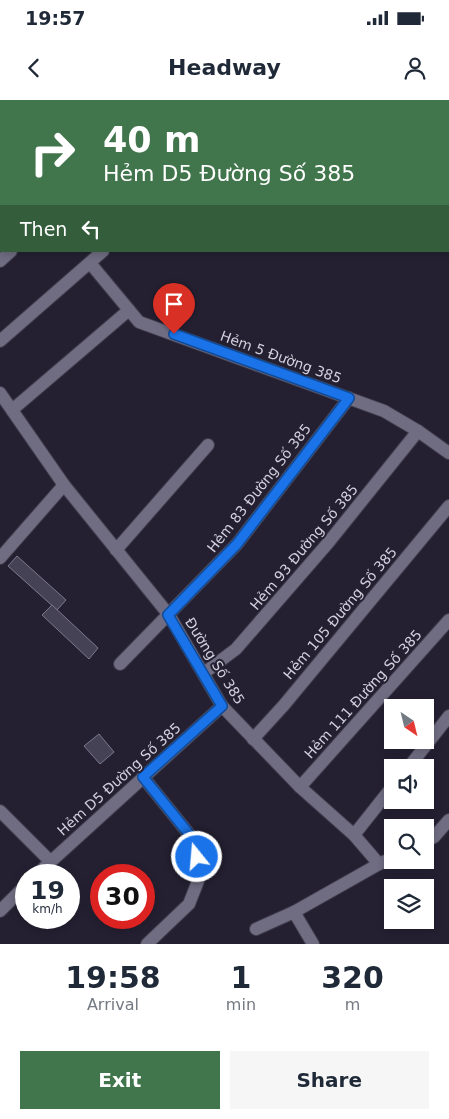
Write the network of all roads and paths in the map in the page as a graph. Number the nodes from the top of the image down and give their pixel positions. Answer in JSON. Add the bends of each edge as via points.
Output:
{"nodes":[{"id":1,"x":10,"y":252,"type":"edge"},
{"id":2,"x":102,"y":252,"type":"edge"},
{"id":3,"x":0,"y":261,"type":"edge"},
{"id":4,"x":90,"y":263,"type":"junction"},
{"id":5,"x":129,"y":310,"type":"junction"},
{"id":6,"x":0,"y":341,"type":"edge"},
{"id":7,"x":0,"y":393,"type":"edge"},
{"id":8,"x":349,"y":398,"type":"junction"},
{"id":9,"x":12,"y":410,"type":"junction"},
{"id":10,"x":418,"y":431,"type":"junction"},
{"id":11,"x":208,"y":445,"type":"dead end"},
{"id":12,"x":449,"y":453,"type":"edge"},
{"id":13,"x":64,"y":485,"type":"junction"},
{"id":14,"x":449,"y":506,"type":"edge"},
{"id":15,"x":116,"y":550,"type":"junction"},
{"id":16,"x":0,"y":558,"type":"edge"},
{"id":17,"x":168,"y":615,"type":"junction"},
{"id":18,"x":449,"y":620,"type":"edge"},
{"id":19,"x":120,"y":664,"type":"dead end"},
{"id":20,"x":204,"y":673,"type":"junction"},
{"id":21,"x":222,"y":706,"type":"junction"},
{"id":22,"x":449,"y":716,"type":"edge"},
{"id":23,"x":253,"y":739,"type":"junction"},
{"id":24,"x":415,"y":759,"type":"edge"},
{"id":25,"x":143,"y":777,"type":"junction"},
{"id":26,"x":300,"y":787,"type":"junction"},
{"id":27,"x":384,"y":797,"type":"edge"},
{"id":28,"x":0,"y":811,"type":"edge"},
{"id":29,"x":449,"y":820,"type":"edge"},
{"id":30,"x":354,"y":835,"type":"junction"},
{"id":31,"x":434,"y":837,"type":"edge"},
{"id":32,"x":50,"y":861,"type":"junction"},
{"id":33,"x":384,"y":862,"type":"edge"},
{"id":34,"x":47,"y":864,"type":"edge"},
{"id":35,"x":379,"y":864,"type":"junction"},
{"id":36,"x":15,"y":896,"type":"edge"},
{"id":37,"x":0,"y":911,"type":"edge"},
{"id":38,"x":294,"y":912,"type":"junction"},
{"id":39,"x":256,"y":929,"type":"dead end"},
{"id":40,"x":148,"y":944,"type":"edge"},
{"id":41,"x":313,"y":944,"type":"edge"}],
"edges":[{"from":1,"to":3,"type":"street"},
{"from":2,"to":4,"type":"street"},
{"from":4,"to":5,"type":"street","name":"Hẻm 5 Đường 385"},
{"from":4,"to":6,"type":"street"},
{"from":5,"to":8,"type":"street","name":"Hẻm 5 Đường 385","via":[[139,322]]},
{"from":5,"to":9,"type":"street"},
{"from":7,"to":9,"type":"street","name":"Đường Số 385"},
{"from":8,"to":10,"type":"street","name":"Hẻm 5 Đường 385","via":[[384,411]]},
{"from":8,"to":17,"type":"street","name":"Hẻm 83 Đường Số 385","via":[[237,544]]},
{"from":9,"to":13,"type":"street","name":"Đường Số 385"},
{"from":10,"to":12,"type":"street","name":"Hẻm 5 Đường 385"},
{"from":10,"to":20,"type":"street","name":"Hẻm 93 Đường Số 385","via":[[328,544],[236,649]]},
{"from":11,"to":15,"type":"street"},
{"from":13,"to":15,"type":"street","name":"Đường Số 385"},
{"from":13,"to":16,"type":"street"},
{"from":14,"to":23,"type":"street","name":"Hẻm 105 Đường Số 385"},
{"from":15,"to":17,"type":"street","name":"Đường Số 385"},
{"from":17,"to":19,"type":"street","name":"Hẻm 83 Đường Số 385"},
{"from":17,"to":20,"type":"street","name":"Đường Số 385"},
{"from":18,"to":26,"type":"street","name":"Hẻm 111 Đường Số 385"},
{"from":20,"to":21,"type":"street","name":"Đường Số 385"},
{"from":21,"to":23,"type":"street","name":"Đường Số 385"},
{"from":21,"to":25,"type":"street","name":"Hẻm D5 Đường Số 385"},
{"from":22,"to":24,"type":"street"},
{"from":23,"to":26,"type":"street","name":"Đường Số 385"},
{"from":25,"to":32,"type":"street","name":"Hẻm D5 Đường Số 385"},
{"from":25,"to":40,"type":"street","via":[[193,839],[200,876],[189,904]]},
{"from":26,"to":30,"type":"street","name":"Đường Số 385"},
{"from":27,"to":30,"type":"street"},
{"from":28,"to":32,"type":"street"},
{"from":29,"to":31,"type":"street"},
{"from":30,"to":35,"type":"street","name":"Đường Số 385"},
{"from":32,"to":34,"type":"street","name":"Hẻm D5 Đường Số 385"},
{"from":33,"to":35,"type":"street"},
{"from":35,"to":38,"type":"street"},
{"from":36,"to":37,"type":"street"},
{"from":38,"to":39,"type":"street"},
{"from":38,"to":41,"type":"street"}]}
